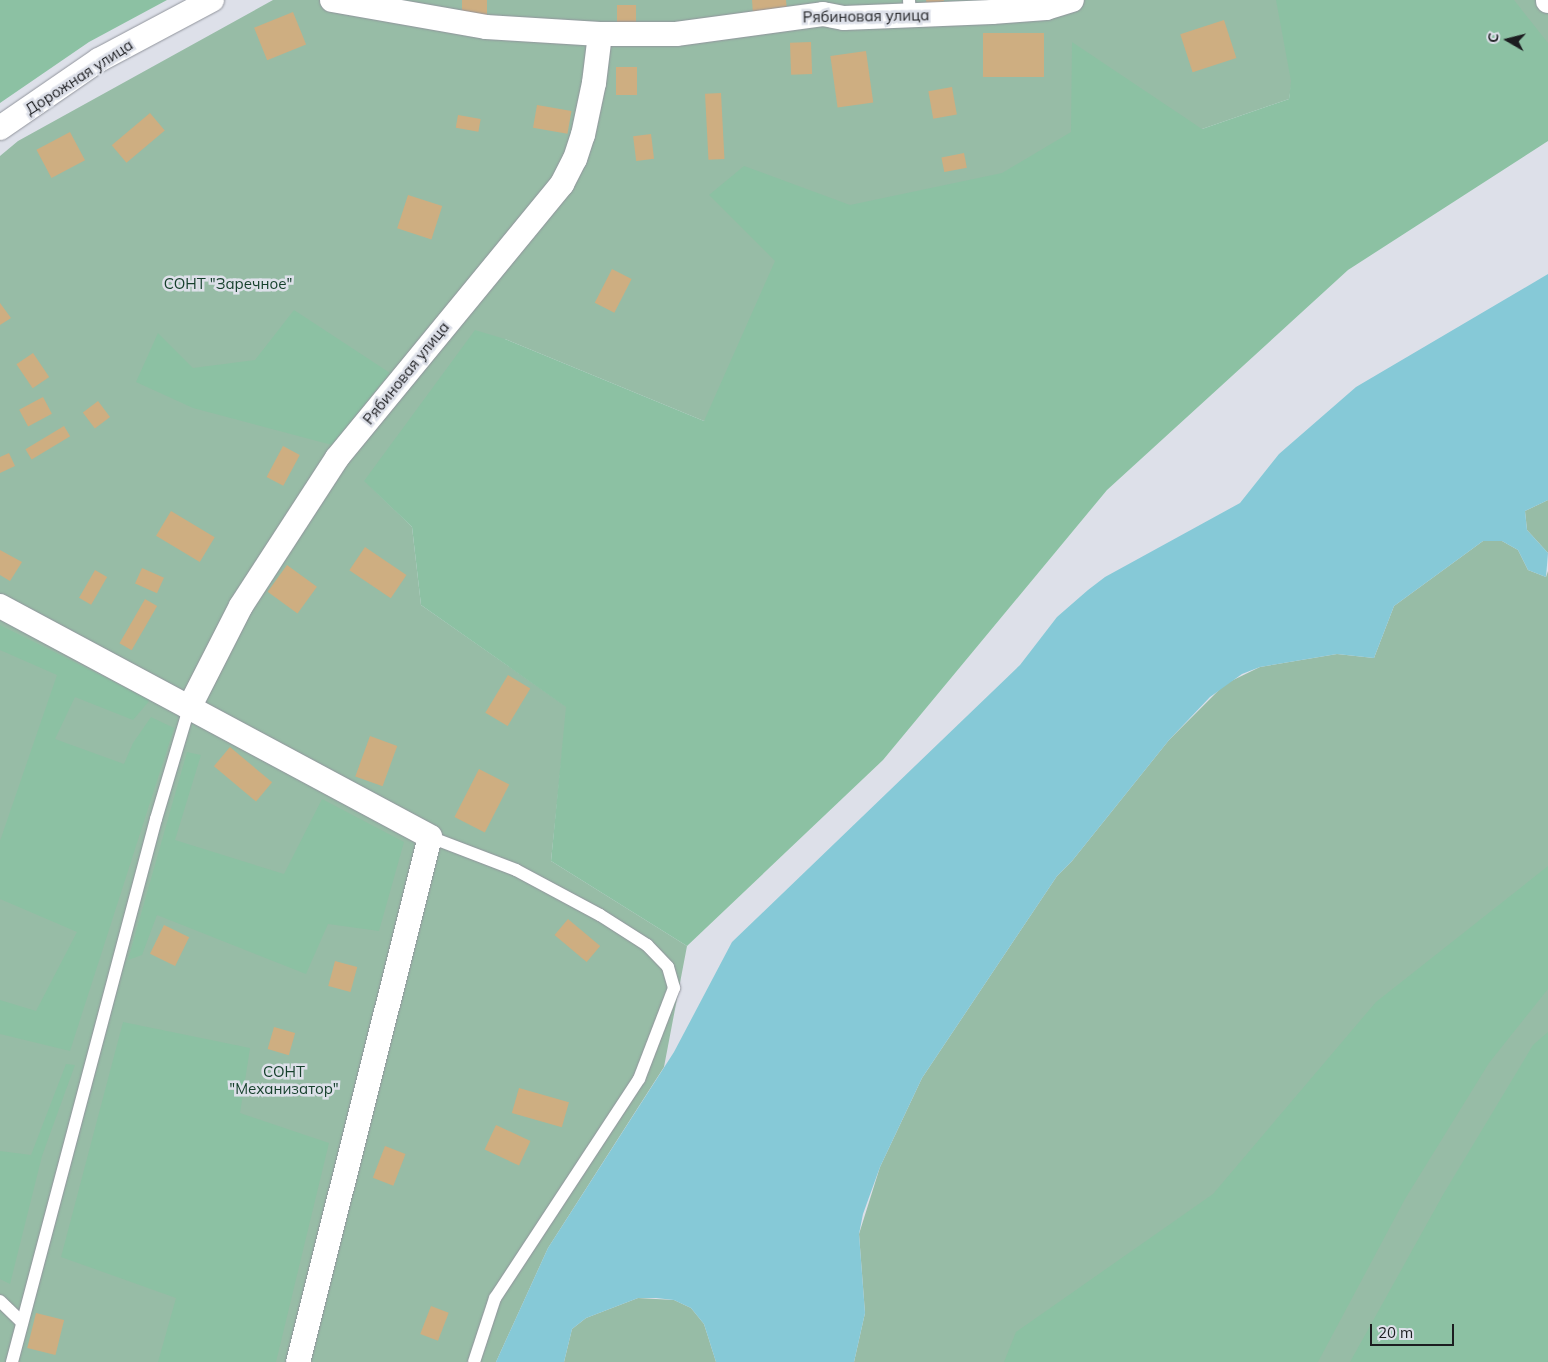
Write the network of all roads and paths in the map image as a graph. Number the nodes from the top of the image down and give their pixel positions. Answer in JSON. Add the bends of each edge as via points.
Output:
{"nodes":[{"id":1,"x":212,"y":0,"type":"edge"},
{"id":2,"x":332,"y":0,"type":"edge"},
{"id":3,"x":1072,"y":0,"type":"edge"},
{"id":4,"x":910,"y":8,"type":"edge"},
{"id":5,"x":600,"y":34,"type":"junction"},
{"id":6,"x":0,"y":128,"type":"edge"},
{"id":7,"x":0,"y":606,"type":"edge"},
{"id":8,"x":189,"y":708,"type":"junction"},
{"id":9,"x":430,"y":837,"type":"junction"},
{"id":10,"x":0,"y":1302,"type":"edge"},
{"id":11,"x":22,"y":1322,"type":"junction"},
{"id":12,"x":12,"y":1362,"type":"edge"},
{"id":13,"x":298,"y":1362,"type":"edge"},
{"id":14,"x":474,"y":1362,"type":"edge"}],
"edges":[{"from":1,"to":6,"type":"street","name":"Дорожная улица","via":[[99,60]]},
{"from":2,"to":5,"type":"street","name":"Рябиновая улица","via":[[486,27]]},
{"from":3,"to":4,"type":"street","name":"Рябиновая улица","via":[[1038,8]]},
{"from":4,"to":5,"type":"street","name":"Рябиновая улица","via":[[844,18],[824,14],[676,34]]},
{"from":5,"to":8,"type":"street","name":"Рябиновая улица","via":[[583,135],[576,159],[562,184],[337,458],[241,606]]},
{"from":7,"to":8,"type":"street"},
{"from":8,"to":9,"type":"street"},
{"from":8,"to":11,"type":"lane","via":[[156,819]]},
{"from":9,"to":13,"type":"street"},
{"from":9,"to":14,"type":"lane","via":[[516,870],[600,915],[647,945],[668,966],[674,988],[639,1080],[495,1298]]},
{"from":10,"to":11,"type":"lane"},
{"from":11,"to":12,"type":"lane"}]}
